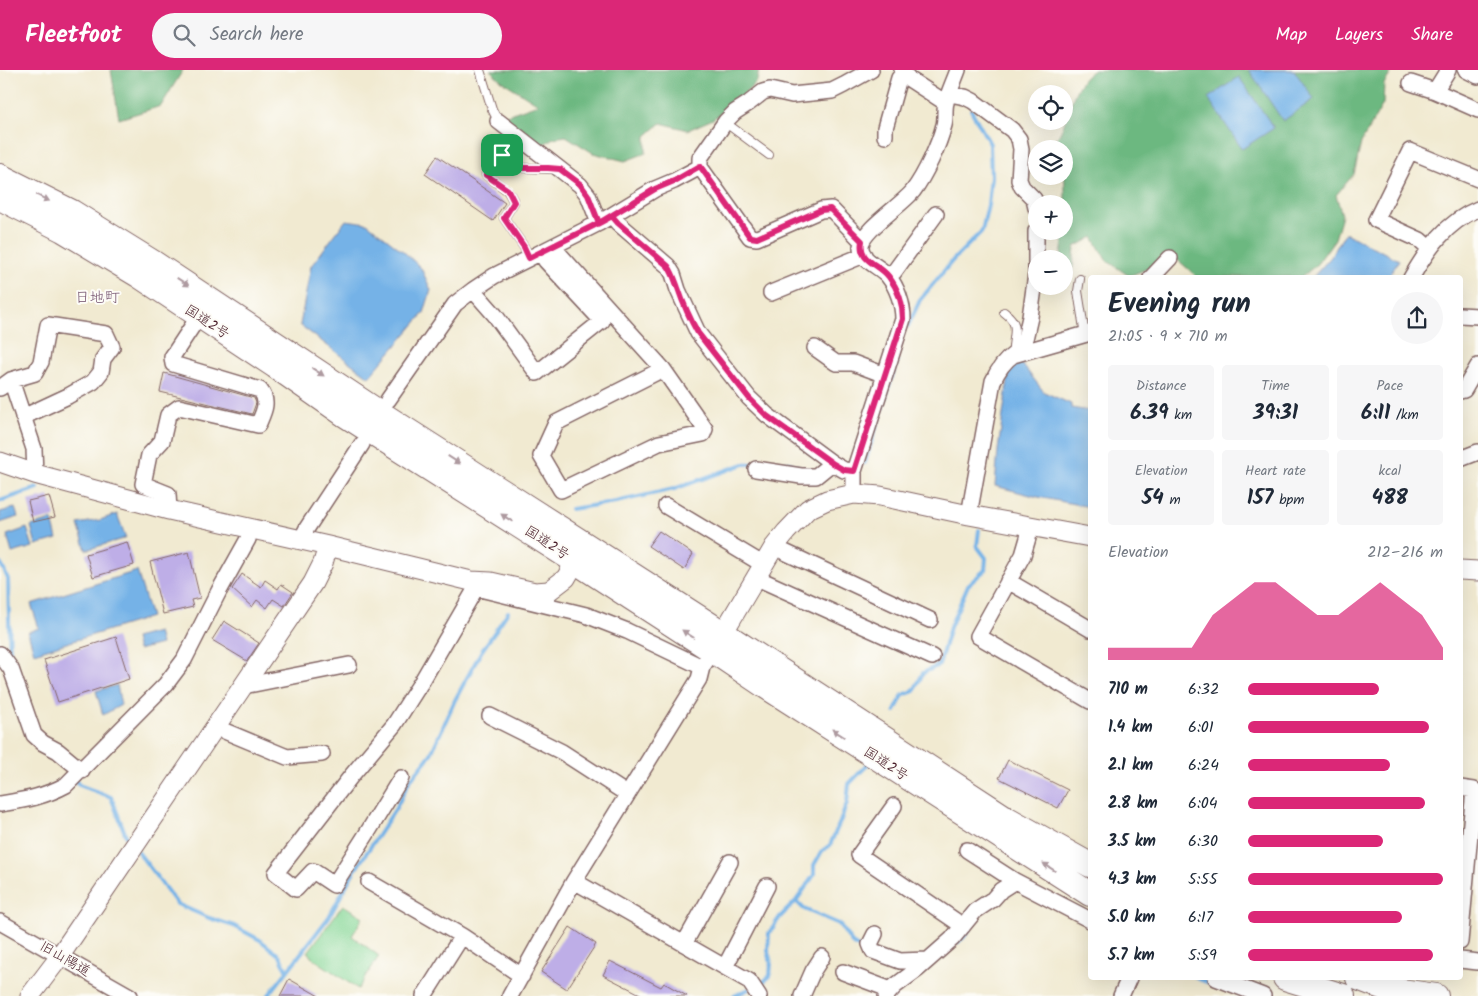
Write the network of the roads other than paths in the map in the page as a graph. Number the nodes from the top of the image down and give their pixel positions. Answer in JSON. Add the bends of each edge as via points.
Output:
{"nodes":[{"id":1,"x":480,"y":70,"type":"edge"},
{"id":2,"x":872,"y":70,"type":"edge"},
{"id":3,"x":958,"y":70,"type":"edge"},
{"id":4,"x":1448,"y":70,"type":"edge"},
{"id":5,"x":1466,"y":70,"type":"edge"},
{"id":6,"x":903,"y":72,"type":"edge"},
{"id":7,"x":1478,"y":76,"type":"edge"},
{"id":8,"x":1411,"y":83,"type":"dead end"},
{"id":9,"x":1436,"y":91,"type":"junction"},
{"id":10,"x":948,"y":99,"type":"junction"},
{"id":11,"x":1478,"y":110,"type":"edge"},
{"id":12,"x":498,"y":121,"type":"joint"},
{"id":13,"x":726,"y":122,"type":"junction"},
{"id":14,"x":885,"y":136,"type":"dead end"},
{"id":15,"x":769,"y":155,"type":"dead end"},
{"id":16,"x":700,"y":166,"type":"junction"},
{"id":17,"x":560,"y":169,"type":"junction"},
{"id":18,"x":0,"y":176,"type":"edge"},
{"id":19,"x":1478,"y":179,"type":"edge"},
{"id":20,"x":1030,"y":195,"type":"edge"},
{"id":21,"x":0,"y":198,"type":"edge"},
{"id":22,"x":1478,"y":205,"type":"edge"},
{"id":23,"x":936,"y":214,"type":"dead end"},
{"id":24,"x":605,"y":220,"type":"junction"},
{"id":25,"x":1036,"y":240,"type":"edge"},
{"id":26,"x":863,"y":248,"type":"junction"},
{"id":27,"x":1429,"y":248,"type":"junction"},
{"id":28,"x":541,"y":252,"type":"junction"},
{"id":29,"x":1170,"y":258,"type":"dead end"},
{"id":30,"x":1154,"y":275,"type":"edge"},
{"id":31,"x":1413,"y":275,"type":"edge"},
{"id":32,"x":889,"y":276,"type":"junction"},
{"id":33,"x":1080,"y":279,"type":"dead end"},
{"id":34,"x":474,"y":290,"type":"junction"},
{"id":35,"x":771,"y":293,"type":"dead end"},
{"id":36,"x":1004,"y":312,"type":"dead end"},
{"id":37,"x":1463,"y":315,"type":"edge"},
{"id":38,"x":199,"y":316,"type":"junction"},
{"id":39,"x":1478,"y":316,"type":"edge"},
{"id":40,"x":1087,"y":334,"type":"edge"},
{"id":41,"x":815,"y":348,"type":"dead end"},
{"id":42,"x":1017,"y":354,"type":"junction"},
{"id":43,"x":1478,"y":366,"type":"edge"},
{"id":44,"x":663,"y":369,"type":"junction"},
{"id":45,"x":885,"y":375,"type":"junction"},
{"id":46,"x":5,"y":384,"type":"edge"},
{"id":47,"x":1463,"y":390,"type":"edge"},
{"id":48,"x":388,"y":400,"type":"dead end"},
{"id":49,"x":23,"y":417,"type":"junction"},
{"id":50,"x":362,"y":444,"type":"dead end"},
{"id":51,"x":1478,"y":452,"type":"edge"},
{"id":52,"x":1463,"y":458,"type":"edge"},
{"id":53,"x":0,"y":462,"type":"edge"},
{"id":54,"x":832,"y":463,"type":"junction"},
{"id":55,"x":756,"y":469,"type":"dead end"},
{"id":56,"x":854,"y":471,"type":"junction"},
{"id":57,"x":35,"y":474,"type":"junction"},
{"id":58,"x":854,"y":494,"type":"junction"},
{"id":59,"x":666,"y":506,"type":"dead end"},
{"id":60,"x":170,"y":510,"type":"junction"},
{"id":61,"x":969,"y":515,"type":"junction"},
{"id":62,"x":1030,"y":526,"type":"junction"},
{"id":63,"x":250,"y":529,"type":"junction"},
{"id":64,"x":1088,"y":537,"type":"edge"},
{"id":65,"x":301,"y":540,"type":"junction"},
{"id":66,"x":328,"y":546,"type":"junction"},
{"id":67,"x":774,"y":547,"type":"junction"},
{"id":68,"x":581,"y":553,"type":"junction"},
{"id":69,"x":1463,"y":570,"type":"edge"},
{"id":70,"x":760,"y":571,"type":"junction"},
{"id":71,"x":1478,"y":571,"type":"edge"},
{"id":72,"x":1008,"y":581,"type":"junction"},
{"id":73,"x":474,"y":584,"type":"junction"},
{"id":74,"x":930,"y":620,"type":"dead end"},
{"id":75,"x":1088,"y":629,"type":"edge"},
{"id":76,"x":713,"y":650,"type":"junction"},
{"id":77,"x":0,"y":654,"type":"edge"},
{"id":78,"x":932,"y":657,"type":"dead end"},
{"id":79,"x":349,"y":665,"type":"dead end"},
{"id":80,"x":242,"y":686,"type":"junction"},
{"id":81,"x":1088,"y":700,"type":"edge"},
{"id":82,"x":490,"y":716,"type":"dead end"},
{"id":83,"x":214,"y":727,"type":"junction"},
{"id":84,"x":322,"y":754,"type":"dead end"},
{"id":85,"x":82,"y":771,"type":"junction"},
{"id":86,"x":401,"y":778,"type":"dead end"},
{"id":87,"x":1470,"y":790,"type":"edge"},
{"id":88,"x":627,"y":794,"type":"junction"},
{"id":89,"x":0,"y":804,"type":"edge"},
{"id":90,"x":894,"y":806,"type":"dead end"},
{"id":91,"x":968,"y":850,"type":"dead end"},
{"id":92,"x":730,"y":862,"type":"dead end"},
{"id":93,"x":1088,"y":864,"type":"edge"},
{"id":94,"x":574,"y":881,"type":"junction"},
{"id":95,"x":1015,"y":881,"type":"junction"},
{"id":96,"x":369,"y":882,"type":"dead end"},
{"id":97,"x":767,"y":886,"type":"dead end"},
{"id":98,"x":1088,"y":893,"type":"edge"},
{"id":99,"x":1463,"y":896,"type":"edge"},
{"id":100,"x":1088,"y":919,"type":"edge"},
{"id":101,"x":0,"y":922,"type":"edge"},
{"id":102,"x":963,"y":926,"type":"junction"},
{"id":103,"x":875,"y":934,"type":"dead end"},
{"id":104,"x":462,"y":936,"type":"junction"},
{"id":105,"x":684,"y":944,"type":"junction"},
{"id":106,"x":59,"y":956,"type":"junction"},
{"id":107,"x":822,"y":957,"type":"dead end"},
{"id":108,"x":927,"y":960,"type":"junction"},
{"id":109,"x":1463,"y":960,"type":"edge"},
{"id":110,"x":1478,"y":962,"type":"edge"},
{"id":111,"x":724,"y":967,"type":"junction"},
{"id":112,"x":843,"y":972,"type":"dead end"},
{"id":113,"x":522,"y":976,"type":"junction"},
{"id":114,"x":1128,"y":980,"type":"edge"},
{"id":115,"x":1221,"y":980,"type":"edge"},
{"id":116,"x":1291,"y":980,"type":"edge"},
{"id":117,"x":1363,"y":980,"type":"edge"},
{"id":118,"x":754,"y":989,"type":"edge"},
{"id":119,"x":889,"y":993,"type":"edge"},
{"id":120,"x":514,"y":995,"type":"edge"},
{"id":121,"x":30,"y":996,"type":"edge"},
{"id":122,"x":130,"y":996,"type":"edge"},
{"id":123,"x":424,"y":996,"type":"edge"},
{"id":124,"x":802,"y":996,"type":"edge"},
{"id":125,"x":1121,"y":996,"type":"edge"},
{"id":126,"x":1263,"y":996,"type":"edge"},
{"id":127,"x":1343,"y":996,"type":"edge"},
{"id":128,"x":1436,"y":996,"type":"edge"}],
"edges":[{"from":1,"to":12,"type":"lane"},
{"from":2,"to":13,"type":"street","via":[[832,90],[792,95],[770,90],[763,92]]},
{"from":3,"to":10,"type":"street"},
{"from":4,"to":9,"type":"street"},
{"from":5,"to":7,"type":"street"},
{"from":6,"to":10,"type":"street","via":[[909,79]]},
{"from":6,"to":14,"type":"street"},
{"from":8,"to":9,"type":"street"},
{"from":9,"to":11,"type":"street"},
{"from":10,"to":20,"type":"street","via":[[965,97],[1012,130],[1022,149],[1019,180]]},
{"from":10,"to":26,"type":"street","via":[[944,125],[923,177],[912,193],[873,228]]},
{"from":12,"to":17,"type":"street"},
{"from":13,"to":15,"type":"lane"},
{"from":13,"to":16,"type":"street","via":[[700,158]]},
{"from":16,"to":24,"type":"street"},
{"from":16,"to":26,"type":"street","via":[[750,237],[757,238],[830,209]]},
{"from":17,"to":24,"type":"street","via":[[580,184]]},
{"from":17,"to":28,"type":"lane","via":[[524,168],[502,155],[486,175],[508,190],[514,202],[504,218],[524,247]]},
{"from":18,"to":68,"type":"highway","name":"国道2号","one_way":true,"via":[[72,212],[154,263],[363,401]]},
{"from":19,"to":27,"type":"street","via":[[1410,151],[1376,220],[1420,240]]},
{"from":21,"to":38,"type":"highway","name":"国道2号","via":[[63,230]]},
{"from":22,"to":27,"type":"street","via":[[1457,220]]},
{"from":23,"to":32,"type":"street"},
{"from":24,"to":28,"type":"street"},
{"from":24,"to":54,"type":"street","via":[[618,223],[668,266],[698,333],[749,398],[767,416]]},
{"from":25,"to":42,"type":"street","via":[[1036,274],[1030,317]]},
{"from":26,"to":32,"type":"street","via":[[869,261]]},
{"from":26,"to":35,"type":"street"},
{"from":27,"to":31,"type":"street"},
{"from":28,"to":34,"type":"street"},
{"from":28,"to":34,"type":"street","via":[[602,321],[536,373]]},
{"from":28,"to":44,"type":"street"},
{"from":29,"to":30,"type":"street"},
{"from":32,"to":45,"type":"street","via":[[903,309],[903,319]]},
{"from":33,"to":40,"type":"lane","via":[[1078,291]]},
{"from":34,"to":48,"type":"street","via":[[455,304]]},
{"from":36,"to":42,"type":"lane","via":[[1013,318],[1012,347]]},
{"from":37,"to":39,"type":"street"},
{"from":38,"to":60,"type":"street","via":[[172,357],[173,364],[260,390],[265,396],[265,408],[258,425],[179,407],[168,415],[162,441],[149,455],[143,484],[168,494]]},
{"from":68,"to":38,"type":"highway","name":"国道2号","one_way":true,"via":[[345,415]]},
{"from":40,"to":42,"type":"street"},
{"from":41,"to":45,"type":"street","via":[[836,363],[853,363]]},
{"from":42,"to":61,"type":"street","via":[[1004,361],[992,382]]},
{"from":43,"to":47,"type":"street"},
{"from":44,"to":44,"type":"street","via":[[705,429],[703,434],[659,443],[561,490],[541,456],[556,423]]},
{"from":45,"to":56,"type":"street"},
{"from":46,"to":49,"type":"street"},
{"from":46,"to":49,"type":"street","via":[[35,372],[41,362],[48,325],[106,334],[112,348],[93,382]]},
{"from":49,"to":57,"type":"street","via":[[34,449]]},
{"from":50,"to":65,"type":"street"},
{"from":51,"to":52,"type":"street"},
{"from":53,"to":57,"type":"street"},
{"from":54,"to":55,"type":"street","via":[[816,476]]},
{"from":54,"to":56,"type":"street"},
{"from":56,"to":58,"type":"street"},
{"from":57,"to":60,"type":"street"},
{"from":58,"to":61,"type":"street","via":[[880,496]]},
{"from":58,"to":67,"type":"street","via":[[827,500],[808,509]]},
{"from":59,"to":70,"type":"street"},
{"from":60,"to":63,"type":"street"},
{"from":61,"to":62,"type":"street"},
{"from":62,"to":64,"type":"street"},
{"from":62,"to":72,"type":"street","via":[[1023,555]]},
{"from":63,"to":65,"type":"street"},
{"from":63,"to":85,"type":"street","via":[[248,539],[184,660],[166,684]]},
{"from":65,"to":66,"type":"street"},
{"from":66,"to":73,"type":"street"},
{"from":66,"to":80,"type":"street","via":[[314,583]]},
{"from":67,"to":70,"type":"street"},
{"from":67,"to":74,"type":"street"},
{"from":68,"to":73,"type":"street","via":[[566,578],[548,591],[535,592],[491,582]]},
{"from":68,"to":76,"type":"highway","name":"国道2号"},
{"from":69,"to":71,"type":"street"},
{"from":70,"to":76,"type":"street"},
{"from":70,"to":78,"type":"street"},
{"from":72,"to":75,"type":"street"},
{"from":72,"to":81,"type":"street","via":[[978,636]]},
{"from":73,"to":76,"type":"street","via":[[586,615],[627,632]]},
{"from":73,"to":86,"type":"street","via":[[394,725],[276,873],[296,889],[313,871],[334,885]]},
{"from":76,"to":88,"type":"street","via":[[699,679]]},
{"from":76,"to":93,"type":"highway","name":"国道2号"},
{"from":98,"to":76,"type":"highway","name":"国道2号","one_way":true},
{"from":77,"to":85,"type":"street","via":[[11,670],[34,735]]},
{"from":79,"to":80,"type":"street"},
{"from":80,"to":83,"type":"street"},
{"from":82,"to":88,"type":"street","via":[[562,752]]},
{"from":83,"to":84,"type":"street","via":[[287,757]]},
{"from":83,"to":106,"type":"street"},
{"from":85,"to":89,"type":"street","via":[[52,793]]},
{"from":87,"to":99,"type":"street"},
{"from":88,"to":94,"type":"street"},
{"from":90,"to":102,"type":"street","via":[[859,855]]},
{"from":91,"to":95,"type":"street"},
{"from":92,"to":105,"type":"street"},
{"from":94,"to":105,"type":"street"},
{"from":94,"to":113,"type":"street"},
{"from":95,"to":100,"type":"street"},
{"from":95,"to":102,"type":"street","via":[[975,910]]},
{"from":96,"to":104,"type":"street"},
{"from":97,"to":111,"type":"street"},
{"from":101,"to":106,"type":"street","name":"旧山陽道"},
{"from":102,"to":108,"type":"street"},
{"from":103,"to":108,"type":"street","via":[[870,944],[873,951],[900,961]]},
{"from":104,"to":113,"type":"street"},
{"from":104,"to":123,"type":"street"},
{"from":105,"to":111,"type":"street"},
{"from":106,"to":121,"type":"street"},
{"from":106,"to":122,"type":"street","name":"旧山陽道"},
{"from":107,"to":124,"type":"street"},
{"from":108,"to":119,"type":"street"},
{"from":109,"to":110,"type":"street"},
{"from":111,"to":118,"type":"street"},
{"from":112,"to":119,"type":"street"},
{"from":113,"to":120,"type":"street"},
{"from":114,"to":125,"type":"street"},
{"from":115,"to":126,"type":"street"},
{"from":116,"to":127,"type":"highway"},
{"from":117,"to":128,"type":"highway","via":[[1388,989]]}]}
